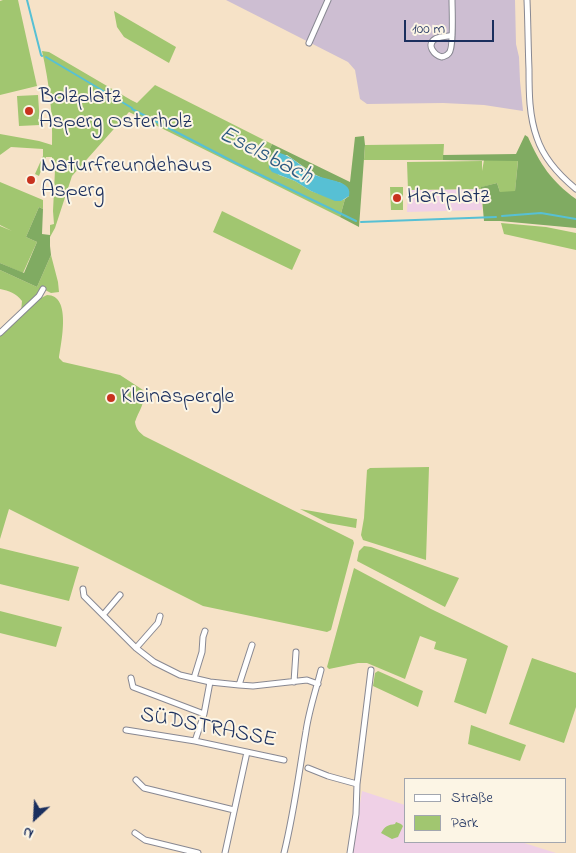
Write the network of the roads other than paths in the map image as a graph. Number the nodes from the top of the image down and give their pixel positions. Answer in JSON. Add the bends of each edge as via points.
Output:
{"nodes":[{"id":1,"x":328,"y":0,"type":"edge"},
{"id":2,"x":452,"y":0,"type":"edge"},
{"id":3,"x":527,"y":0,"type":"edge"},
{"id":4,"x":452,"y":35,"type":"junction"},
{"id":5,"x":309,"y":43,"type":"dead end"},
{"id":6,"x":576,"y":189,"type":"edge"},
{"id":7,"x":43,"y":289,"type":"dead end"},
{"id":8,"x":0,"y":333,"type":"edge"},
{"id":9,"x":83,"y":589,"type":"dead end"},
{"id":10,"x":120,"y":595,"type":"dead end"},
{"id":11,"x":103,"y":614,"type":"junction"},
{"id":12,"x":160,"y":616,"type":"dead end"},
{"id":13,"x":205,"y":630,"type":"dead end"},
{"id":14,"x":252,"y":645,"type":"dead end"},
{"id":15,"x":136,"y":648,"type":"junction"},
{"id":16,"x":296,"y":652,"type":"dead end"},
{"id":17,"x":321,"y":670,"type":"dead end"},
{"id":18,"x":371,"y":670,"type":"dead end"},
{"id":19,"x":131,"y":678,"type":"dead end"},
{"id":20,"x":194,"y":678,"type":"junction"},
{"id":21,"x":210,"y":682,"type":"junction"},
{"id":22,"x":294,"y":682,"type":"junction"},
{"id":23,"x":318,"y":684,"type":"junction"},
{"id":24,"x":239,"y":685,"type":"junction"},
{"id":25,"x":204,"y":714,"type":"junction"},
{"id":26,"x":126,"y":730,"type":"dead end"},
{"id":27,"x":195,"y":741,"type":"junction"},
{"id":28,"x":247,"y":752,"type":"junction"},
{"id":29,"x":284,"y":760,"type":"dead end"},
{"id":30,"x":308,"y":768,"type":"dead end"},
{"id":31,"x":136,"y":780,"type":"dead end"},
{"id":32,"x":357,"y":784,"type":"junction"},
{"id":33,"x":234,"y":810,"type":"junction"},
{"id":34,"x":135,"y":833,"type":"dead end"},
{"id":35,"x":198,"y":853,"type":"edge"},
{"id":36,"x":225,"y":853,"type":"edge"},
{"id":37,"x":284,"y":853,"type":"edge"},
{"id":38,"x":350,"y":853,"type":"edge"}],
"edges":[{"from":1,"to":5,"type":"street"},
{"from":2,"to":4,"type":"street"},
{"from":3,"to":6,"type":"street","via":[[532,120],[546,157],[562,178]]},
{"from":4,"to":4,"type":"street","via":[[449,54],[442,57],[434,53],[434,39]]},
{"from":7,"to":8,"type":"street"},
{"from":9,"to":11,"type":"street","via":[[84,596]]},
{"from":10,"to":11,"type":"street"},
{"from":11,"to":15,"type":"street"},
{"from":12,"to":15,"type":"street","via":[[158,623]]},
{"from":13,"to":20,"type":"street"},
{"from":14,"to":24,"type":"street"},
{"from":15,"to":20,"type":"street","via":[[168,670]]},
{"from":16,"to":22,"type":"street"},
{"from":17,"to":23,"type":"street"},
{"from":18,"to":32,"type":"street"},
{"from":19,"to":25,"type":"street","via":[[133,687]]},
{"from":20,"to":21,"type":"street"},
{"from":21,"to":24,"type":"street"},
{"from":21,"to":25,"type":"street"},
{"from":22,"to":23,"type":"street","via":[[306,680]]},
{"from":22,"to":24,"type":"street"},
{"from":23,"to":37,"type":"street","via":[[306,729]]},
{"from":25,"to":27,"type":"street"},
{"from":26,"to":27,"type":"street","name":"SÜDSTRASSE"},
{"from":27,"to":28,"type":"street","name":"SÜDSTRASSE"},
{"from":28,"to":29,"type":"street","name":"SÜDSTRASSE"},
{"from":28,"to":33,"type":"street"},
{"from":30,"to":32,"type":"street"},
{"from":31,"to":33,"type":"street","via":[[144,788]]},
{"from":32,"to":38,"type":"street"},
{"from":33,"to":36,"type":"street"},
{"from":34,"to":35,"type":"street","via":[[145,840]]}]}
